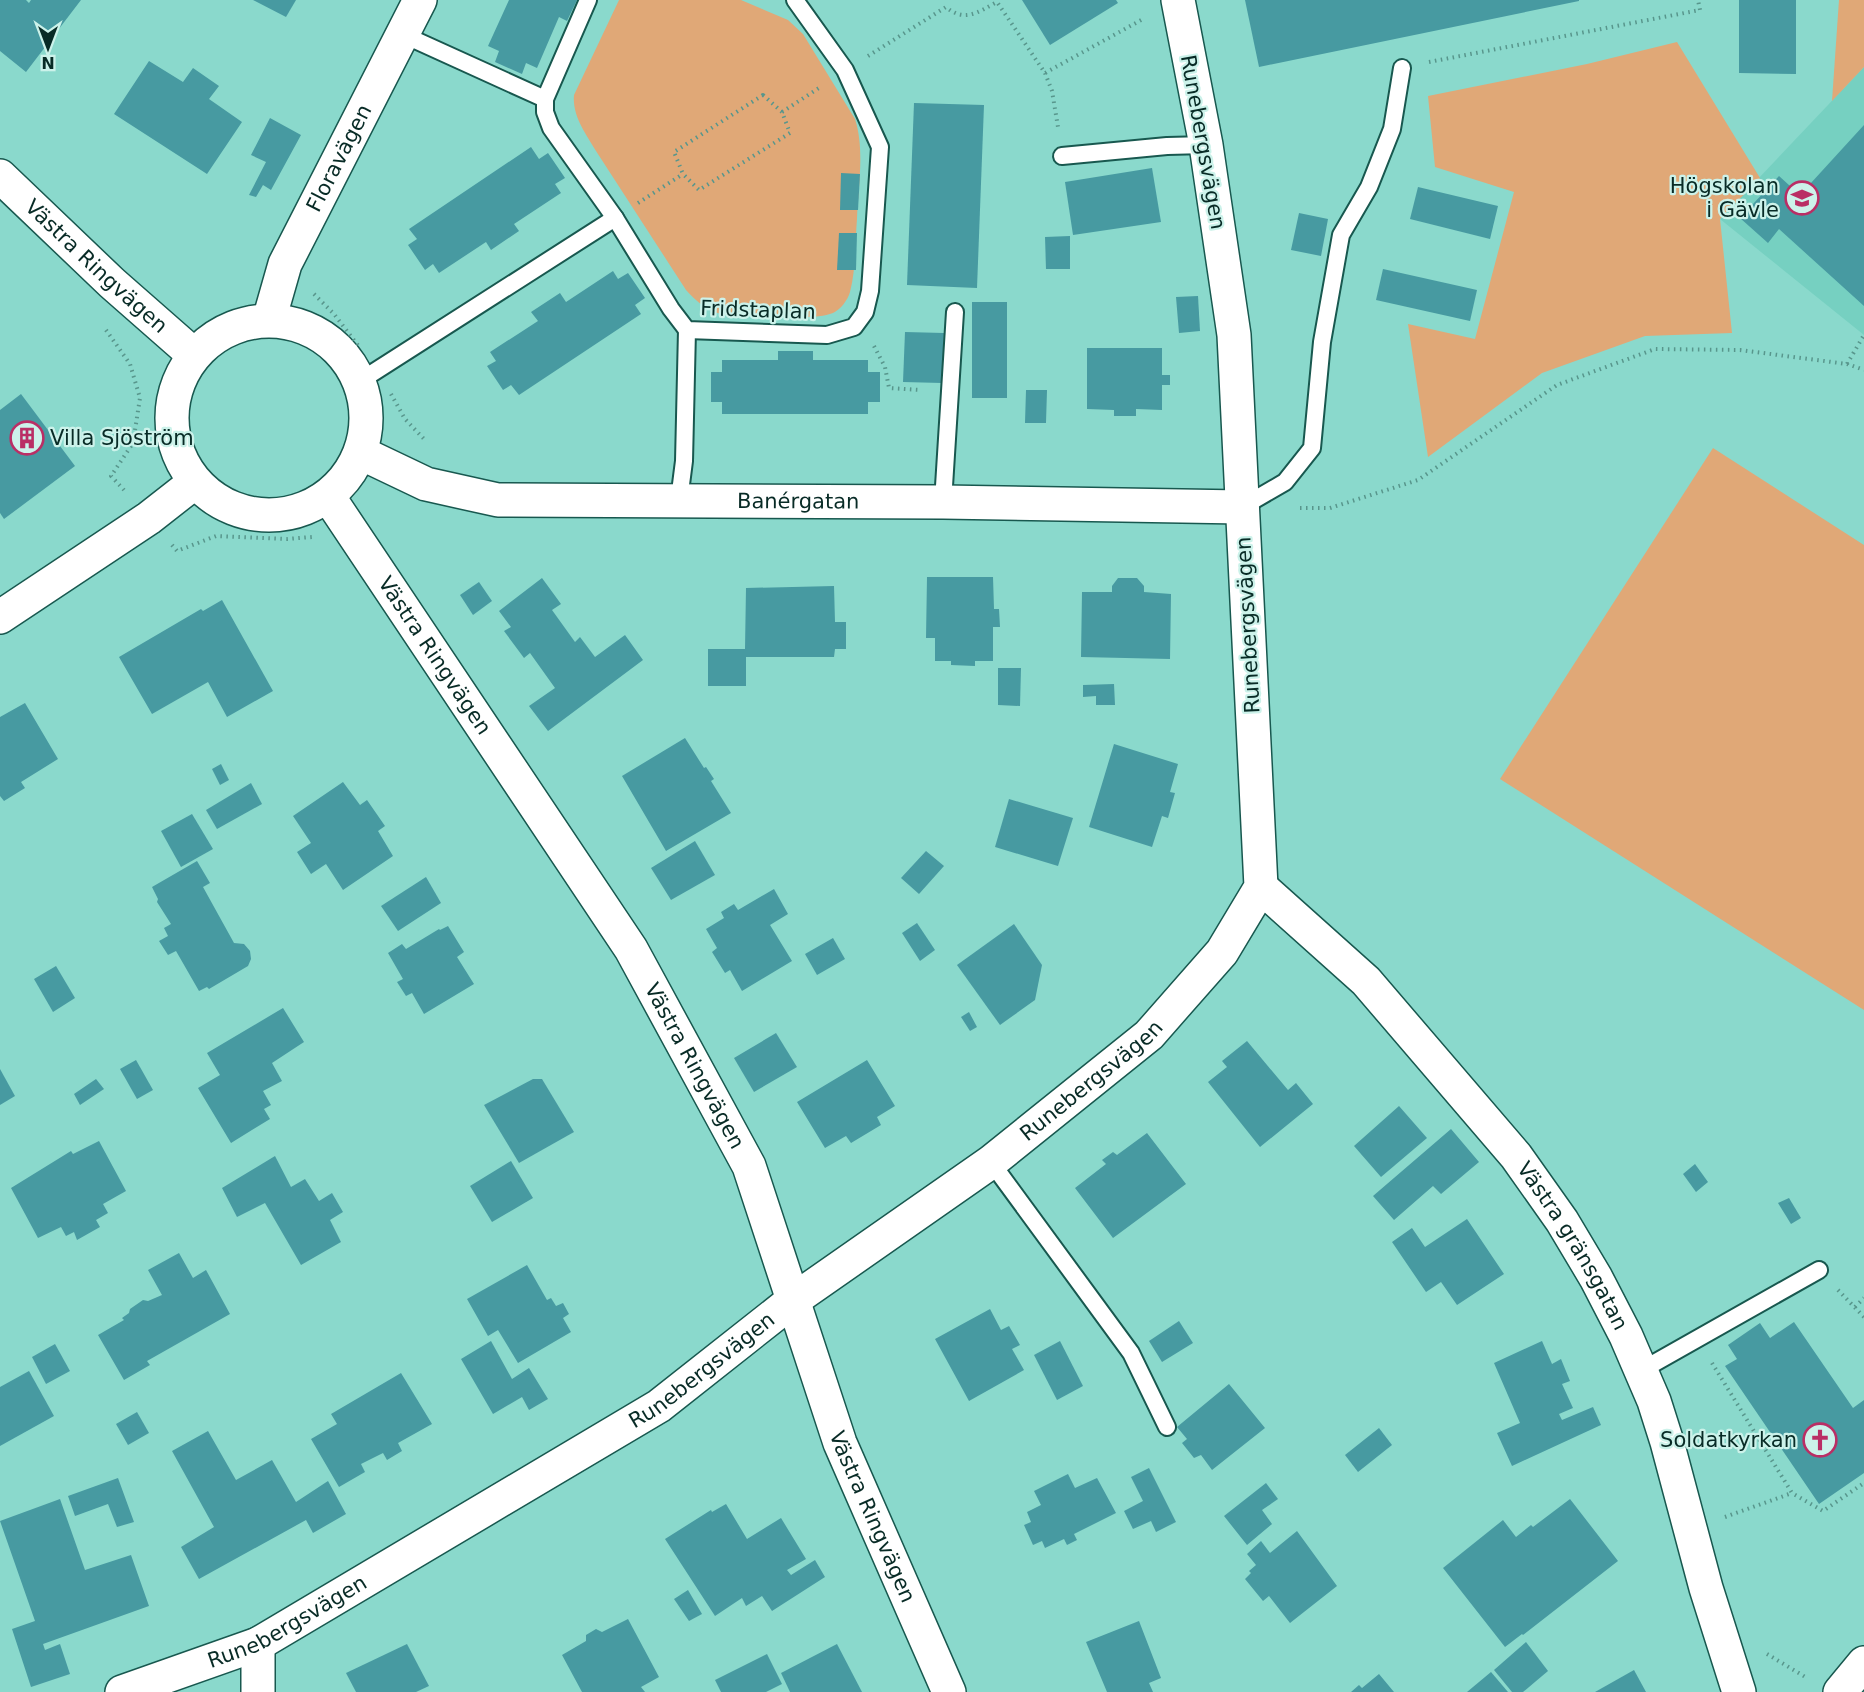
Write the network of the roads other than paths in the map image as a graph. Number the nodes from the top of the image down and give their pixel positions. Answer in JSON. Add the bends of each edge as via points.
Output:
{"nodes":[{"id":1,"x":420,"y":0,"type":"edge"},
{"id":2,"x":588,"y":0,"type":"edge"},
{"id":3,"x":795,"y":0,"type":"edge"},
{"id":4,"x":1178,"y":0,"type":"edge"},
{"id":5,"x":404,"y":35,"type":"junction"},
{"id":6,"x":1402,"y":68,"type":"road end"},
{"id":7,"x":545,"y":99,"type":"junction"},
{"id":8,"x":1206,"y":145,"type":"junction"},
{"id":9,"x":1062,"y":156,"type":"road end"},
{"id":10,"x":0,"y":176,"type":"edge"},
{"id":11,"x":615,"y":218,"type":"junction"},
{"id":12,"x":955,"y":312,"type":"dead end"},
{"id":13,"x":269,"y":320,"type":"junction"},
{"id":14,"x":687,"y":330,"type":"junction"},
{"id":15,"x":194,"y":355,"type":"junction"},
{"id":16,"x":360,"y":381,"type":"junction"},
{"id":17,"x":360,"y":453,"type":"junction"},
{"id":18,"x":195,"y":482,"type":"junction"},
{"id":19,"x":328,"y":496,"type":"junction"},
{"id":20,"x":679,"y":500,"type":"junction"},
{"id":21,"x":943,"y":501,"type":"junction"},
{"id":22,"x":1242,"y":507,"type":"junction"},
{"id":23,"x":0,"y":617,"type":"edge"},
{"id":24,"x":1262,"y":887,"type":"junction"},
{"id":25,"x":991,"y":1162,"type":"junction"},
{"id":26,"x":1819,"y":1270,"type":"road end"},
{"id":27,"x":792,"y":1301,"type":"junction"},
{"id":28,"x":1642,"y":1370,"type":"junction"},
{"id":29,"x":1167,"y":1427,"type":"dead end"},
{"id":30,"x":258,"y":1644,"type":"junction"},
{"id":31,"x":1864,"y":1663,"type":"edge"},
{"id":32,"x":1827,"y":1687,"type":"edge"},
{"id":33,"x":122,"y":1692,"type":"edge"},
{"id":34,"x":258,"y":1692,"type":"edge"},
{"id":35,"x":949,"y":1692,"type":"edge"},
{"id":36,"x":1739,"y":1692,"type":"edge"}],
"edges":[{"from":1,"to":5,"type":"street","name":"Floravägen"},
{"from":2,"to":7,"type":"lane"},
{"from":3,"to":14,"type":"lane","name":"Fridstaplan","via":[[845,70],[880,147],[870,291],[865,312],[854,327],[827,335]]},
{"from":4,"to":8,"type":"street","name":"Runebergsvägen"},
{"from":5,"to":7,"type":"lane"},
{"from":5,"to":13,"type":"street","name":"Floravägen","via":[[285,264]]},
{"from":6,"to":22,"type":"lane","via":[[1392,129],[1369,187],[1341,235],[1322,342],[1312,448],[1285,482]]},
{"from":7,"to":11,"type":"lane","name":"Fridstaplan","via":[[551,128]]},
{"from":8,"to":9,"type":"lane"},
{"from":8,"to":22,"type":"street","name":"Runebergsvägen","via":[[1234,335]]},
{"from":10,"to":15,"type":"street","name":"Västra Ringvägen"},
{"from":11,"to":14,"type":"lane","name":"Fridstaplan"},
{"from":11,"to":16,"type":"lane"},
{"from":12,"to":21,"type":"lane"},
{"from":13,"to":15,"type":"street","via":[[241,325],[215,337]]},
{"from":13,"to":16,"type":"street","via":[[297,325],[323,337],[345,356]]},
{"from":14,"to":20,"type":"lane","via":[[684,461]]},
{"from":15,"to":18,"type":"street","via":[[180,379],[172,405],[175,441]]},
{"from":16,"to":17,"type":"street","via":[[366,429]]},
{"from":17,"to":19,"type":"street","via":[[348,477]]},
{"from":17,"to":20,"type":"street","name":"Banérgatan","via":[[426,484],[498,500]]},
{"from":18,"to":19,"type":"street","via":[[218,501],[245,512],[274,515],[302,509]]},
{"from":18,"to":23,"type":"street","via":[[149,518]]},
{"from":19,"to":27,"type":"street","name":"Västra Ringvägen","via":[[631,949],[749,1166]]},
{"from":20,"to":21,"type":"street","name":"Banérgatan"},
{"from":21,"to":22,"type":"street","name":"Banérgatan"},
{"from":22,"to":24,"type":"street","name":"Runebergsvägen"},
{"from":24,"to":25,"type":"street","name":"Runebergsvägen","via":[[1222,952],[1149,1035]]},
{"from":24,"to":28,"type":"street","name":"Västra gränsgatan","via":[[1366,981],[1516,1156],[1596,1278]]},
{"from":25,"to":27,"type":"street","name":"Runebergsvägen"},
{"from":25,"to":29,"type":"lane","via":[[1131,1353]]},
{"from":26,"to":28,"type":"lane"},
{"from":27,"to":30,"type":"street","name":"Runebergsvägen","via":[[659,1406]]},
{"from":27,"to":35,"type":"street","name":"Västra Ringvägen","via":[[840,1443]]},
{"from":28,"to":36,"type":"street","name":"Västra gränsgatan","via":[[1667,1442]]},
{"from":30,"to":33,"type":"street","name":"Runebergsvägen"},
{"from":30,"to":34,"type":"street"},
{"from":31,"to":32,"type":"street"}]}
